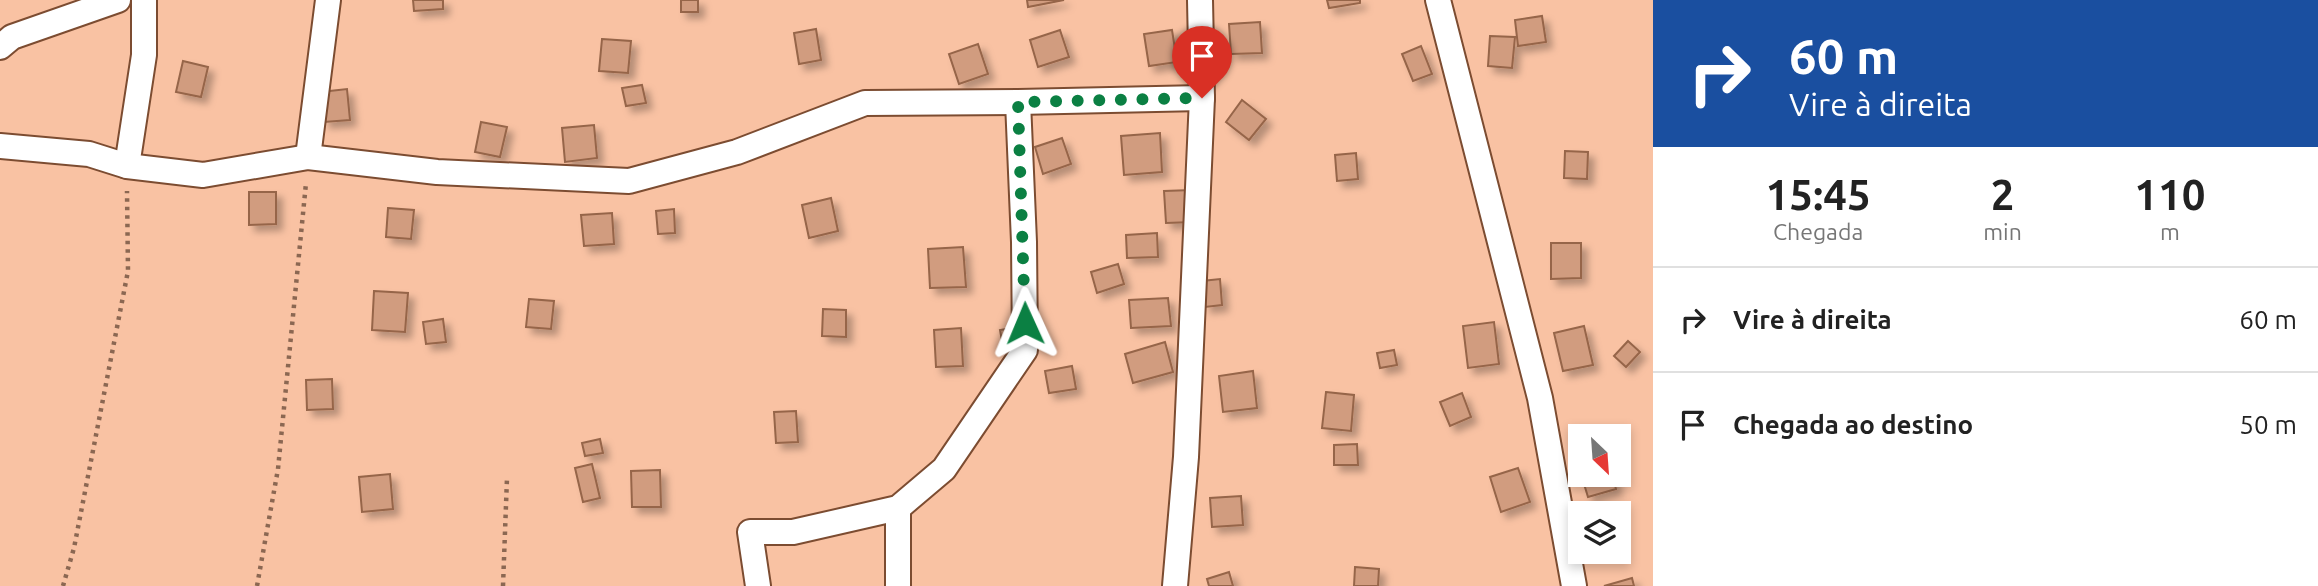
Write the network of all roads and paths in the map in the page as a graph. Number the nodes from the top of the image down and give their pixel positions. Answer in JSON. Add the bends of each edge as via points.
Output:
{"nodes":[{"id":1,"x":118,"y":0,"type":"edge"},
{"id":2,"x":144,"y":0,"type":"edge"},
{"id":3,"x":328,"y":0,"type":"edge"},
{"id":4,"x":1200,"y":0,"type":"edge"},
{"id":5,"x":1438,"y":0,"type":"edge"},
{"id":6,"x":0,"y":47,"type":"edge"},
{"id":7,"x":1202,"y":98,"type":"junction"},
{"id":8,"x":1018,"y":102,"type":"junction"},
{"id":9,"x":0,"y":146,"type":"edge"},
{"id":10,"x":309,"y":157,"type":"junction"},
{"id":11,"x":127,"y":166,"type":"junction"},
{"id":12,"x":507,"y":478,"type":"dead end"},
{"id":13,"x":898,"y":508,"type":"junction"},
{"id":14,"x":63,"y":586,"type":"edge"},
{"id":15,"x":257,"y":586,"type":"edge"},
{"id":16,"x":503,"y":586,"type":"edge"},
{"id":17,"x":758,"y":586,"type":"edge"},
{"id":18,"x":898,"y":586,"type":"edge"},
{"id":19,"x":1175,"y":586,"type":"edge"},
{"id":20,"x":1574,"y":586,"type":"edge"}],
"edges":[{"from":1,"to":6,"type":"street","via":[[12,37]]},
{"from":2,"to":11,"type":"street","via":[[144,55]]},
{"from":3,"to":10,"type":"street"},
{"from":4,"to":7,"type":"street"},
{"from":5,"to":20,"type":"street","via":[[1540,398]]},
{"from":7,"to":8,"type":"street"},
{"from":7,"to":19,"type":"street","via":[[1186,457]]},
{"from":8,"to":10,"type":"street","via":[[865,103],[737,152],[629,181],[436,172]]},
{"from":8,"to":13,"type":"street","via":[[1025,350],[944,469]]},
{"from":9,"to":11,"type":"street","via":[[89,154]]},
{"from":10,"to":11,"type":"street","via":[[203,175]]},
{"from":10,"to":15,"type":"path","via":[[278,470]]},
{"from":11,"to":14,"type":"path","via":[[128,271]]},
{"from":12,"to":16,"type":"path"},
{"from":13,"to":17,"type":"street","via":[[793,532],[751,532]]},
{"from":13,"to":18,"type":"street"}]}
